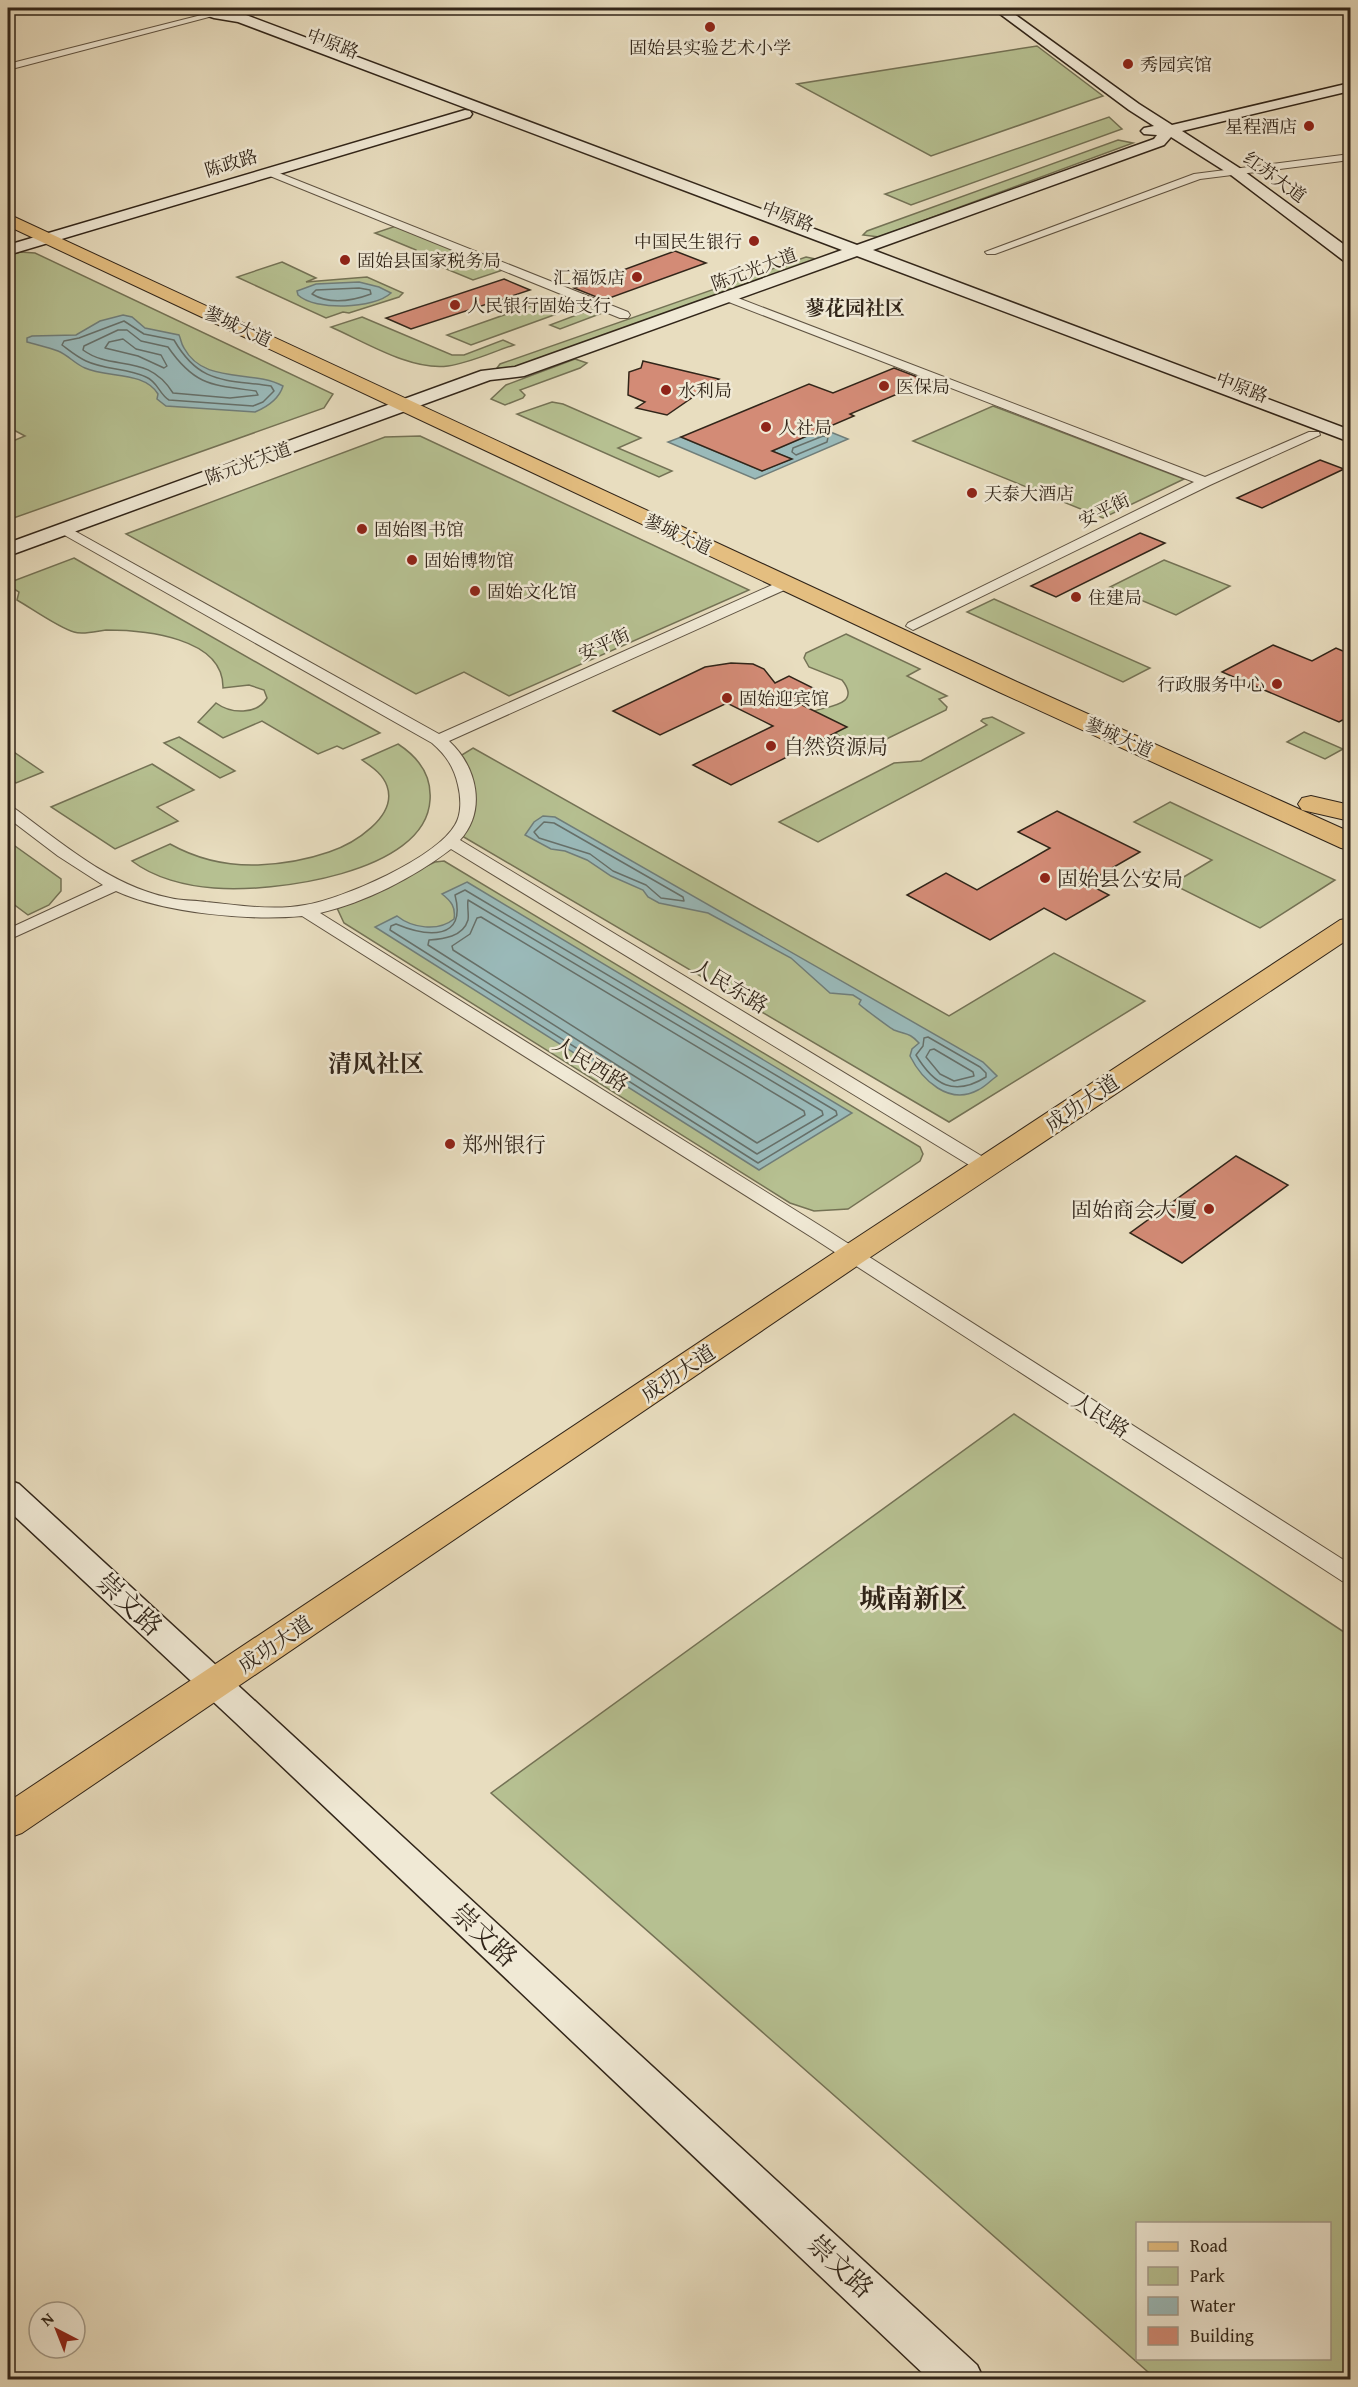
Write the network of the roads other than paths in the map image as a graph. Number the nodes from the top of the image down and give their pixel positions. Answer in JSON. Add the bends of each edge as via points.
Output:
{"nodes":[{"id":1,"x":238,"y":8,"type":"edge"},
{"id":2,"x":998,"y":8,"type":"edge"},
{"id":3,"x":206,"y":10,"type":"edge"},
{"id":4,"x":8,"y":67,"type":"edge"},
{"id":5,"x":1350,"y":87,"type":"edge"},
{"id":6,"x":465,"y":114,"type":"junction"},
{"id":7,"x":1168,"y":130,"type":"junction"},
{"id":8,"x":1130,"y":134,"type":"dead end"},
{"id":9,"x":1350,"y":157,"type":"edge"},
{"id":10,"x":269,"y":172,"type":"junction"},
{"id":11,"x":1236,"y":172,"type":"junction"},
{"id":12,"x":8,"y":205,"type":"edge"},
{"id":13,"x":8,"y":219,"type":"edge"},
{"id":14,"x":853,"y":234,"type":"dead end"},
{"id":15,"x":57,"y":235,"type":"junction"},
{"id":16,"x":832,"y":241,"type":"junction"},
{"id":17,"x":809,"y":249,"type":"junction"},
{"id":18,"x":8,"y":250,"type":"edge"},
{"id":19,"x":991,"y":252,"type":"dead end"},
{"id":20,"x":849,"y":254,"type":"junction"},
{"id":21,"x":1350,"y":257,"type":"edge"},
{"id":22,"x":725,"y":297,"type":"junction"},
{"id":23,"x":629,"y":313,"type":"joint"},
{"id":24,"x":603,"y":323,"type":"dead end"},
{"id":25,"x":510,"y":356,"type":"dead end"},
{"id":26,"x":487,"y":375,"type":"junction"},
{"id":27,"x":418,"y":402,"type":"junction"},
{"id":28,"x":1314,"y":435,"type":"junction"},
{"id":29,"x":1350,"y":436,"type":"edge"},
{"id":30,"x":1350,"y":449,"type":"edge"},
{"id":31,"x":1205,"y":482,"type":"junction"},
{"id":32,"x":63,"y":529,"type":"junction"},
{"id":33,"x":8,"y":550,"type":"edge"},
{"id":34,"x":786,"y":584,"type":"junction"},
{"id":35,"x":913,"y":626,"type":"junction"},
{"id":36,"x":438,"y":740,"type":"junction"},
{"id":37,"x":1302,"y":810,"type":"junction"},
{"id":38,"x":8,"y":811,"type":"edge"},
{"id":39,"x":1350,"y":813,"type":"edge"},
{"id":40,"x":1350,"y":822,"type":"edge"},
{"id":41,"x":451,"y":842,"type":"junction"},
{"id":42,"x":1350,"y":842,"type":"edge"},
{"id":43,"x":1350,"y":859,"type":"edge"},
{"id":44,"x":116,"y":885,"type":"junction"},
{"id":45,"x":1350,"y":902,"type":"edge"},
{"id":46,"x":305,"y":911,"type":"junction"},
{"id":47,"x":1344,"y":932,"type":"edge"},
{"id":48,"x":8,"y":935,"type":"edge"},
{"id":49,"x":986,"y":1167,"type":"junction"},
{"id":50,"x":852,"y":1255,"type":"junction"},
{"id":51,"x":8,"y":1492,"type":"edge"},
{"id":52,"x":1350,"y":1575,"type":"edge"},
{"id":53,"x":217,"y":1683,"type":"junction"},
{"id":54,"x":8,"y":1822,"type":"edge"},
{"id":55,"x":962,"y":2379,"type":"edge"}],
"edges":[{"from":1,"to":3,"type":"street"},
{"from":2,"to":7,"type":"main road","name":"红苏大道"},
{"from":3,"to":4,"type":"street"},
{"from":3,"to":6,"type":"main road","name":"中原路","via":[[225,23]]},
{"from":3,"to":16,"type":"main road","name":"中原路","via":[[263,26]]},
{"from":5,"to":7,"type":"main road","name":"陈元光大道"},
{"from":6,"to":10,"type":"main road","name":"陈政路"},
{"from":6,"to":17,"type":"main road","name":"中原路"},
{"from":7,"to":8,"type":"main road","name":"陈元光大道"},
{"from":7,"to":11,"type":"main road","name":"红苏大道"},
{"from":7,"to":20,"type":"main road","name":"陈元光大道","via":[[1159,142]]},
{"from":9,"to":11,"type":"street"},
{"from":10,"to":15,"type":"main road","name":"陈政路"},
{"from":10,"to":23,"type":"street"},
{"from":11,"to":19,"type":"street","via":[[1198,176]]},
{"from":11,"to":21,"type":"main road","name":"红苏大道"},
{"from":12,"to":15,"type":"main road","name":"蓼城大道"},
{"from":13,"to":15,"type":"main road","name":"蓼城大道"},
{"from":14,"to":16,"type":"main road","name":"陈元光大道"},
{"from":15,"to":18,"type":"main road","name":"陈政路"},
{"from":15,"to":27,"type":"main road","name":"蓼城大道"},
{"from":16,"to":17,"type":"main road","name":"陈元光大道"},
{"from":16,"to":20,"type":"main road","name":"中原路"},
{"from":17,"to":20,"type":"main road","name":"中原路"},
{"from":20,"to":22,"type":"main road","name":"陈元光大道"},
{"from":20,"to":28,"type":"main road","name":"中原路"},
{"from":20,"to":29,"type":"main road","name":"中原路"},
{"from":22,"to":26,"type":"main road","name":"陈元光大道","via":[[518,372]]},
{"from":22,"to":31,"type":"street"},
{"from":23,"to":24,"type":"main road"},
{"from":25,"to":26,"type":"main road","name":"陈元光大道","via":[[489,363]]},
{"from":26,"to":27,"type":"main road","name":"陈元光大道"},
{"from":27,"to":32,"type":"main road","name":"陈元光大道"},
{"from":27,"to":34,"type":"main road","name":"蓼城大道"},
{"from":27,"to":35,"type":"main road","name":"蓼城大道"},
{"from":28,"to":30,"type":"main road","name":"中原路"},
{"from":28,"to":31,"type":"street","name":"安平街"},
{"from":31,"to":35,"type":"street","name":"安平街"},
{"from":32,"to":33,"type":"main road","name":"陈元光大道"},
{"from":32,"to":36,"type":"street"},
{"from":34,"to":36,"type":"street","name":"安平街"},
{"from":34,"to":37,"type":"main road","name":"蓼城大道"},
{"from":35,"to":37,"type":"main road","name":"蓼城大道"},
{"from":36,"to":41,"type":"street","via":[[457,758],[468,794],[463,828]]},
{"from":37,"to":39,"type":"main road"},
{"from":37,"to":40,"type":"main road","name":"蓼城大道"},
{"from":37,"to":42,"type":"main road","name":"蓼城大道"},
{"from":37,"to":43,"type":"main road"},
{"from":38,"to":44,"type":"street"},
{"from":41,"to":46,"type":"street","via":[[401,874],[348,898]]},
{"from":41,"to":49,"type":"street","name":"人民东路"},
{"from":44,"to":46,"type":"street","via":[[170,903]]},
{"from":44,"to":48,"type":"street"},
{"from":45,"to":47,"type":"main road"},
{"from":46,"to":50,"type":"street","name":"人民西路"},
{"from":47,"to":49,"type":"main road","name":"成功大道"},
{"from":49,"to":50,"type":"main road","name":"成功大道"},
{"from":50,"to":52,"type":"street","name":"人民路"},
{"from":50,"to":53,"type":"main road","name":"成功大道"},
{"from":51,"to":53,"type":"main road","name":"崇文路"},
{"from":53,"to":54,"type":"main road","name":"成功大道"},
{"from":53,"to":55,"type":"main road","name":"崇文路"}]}
